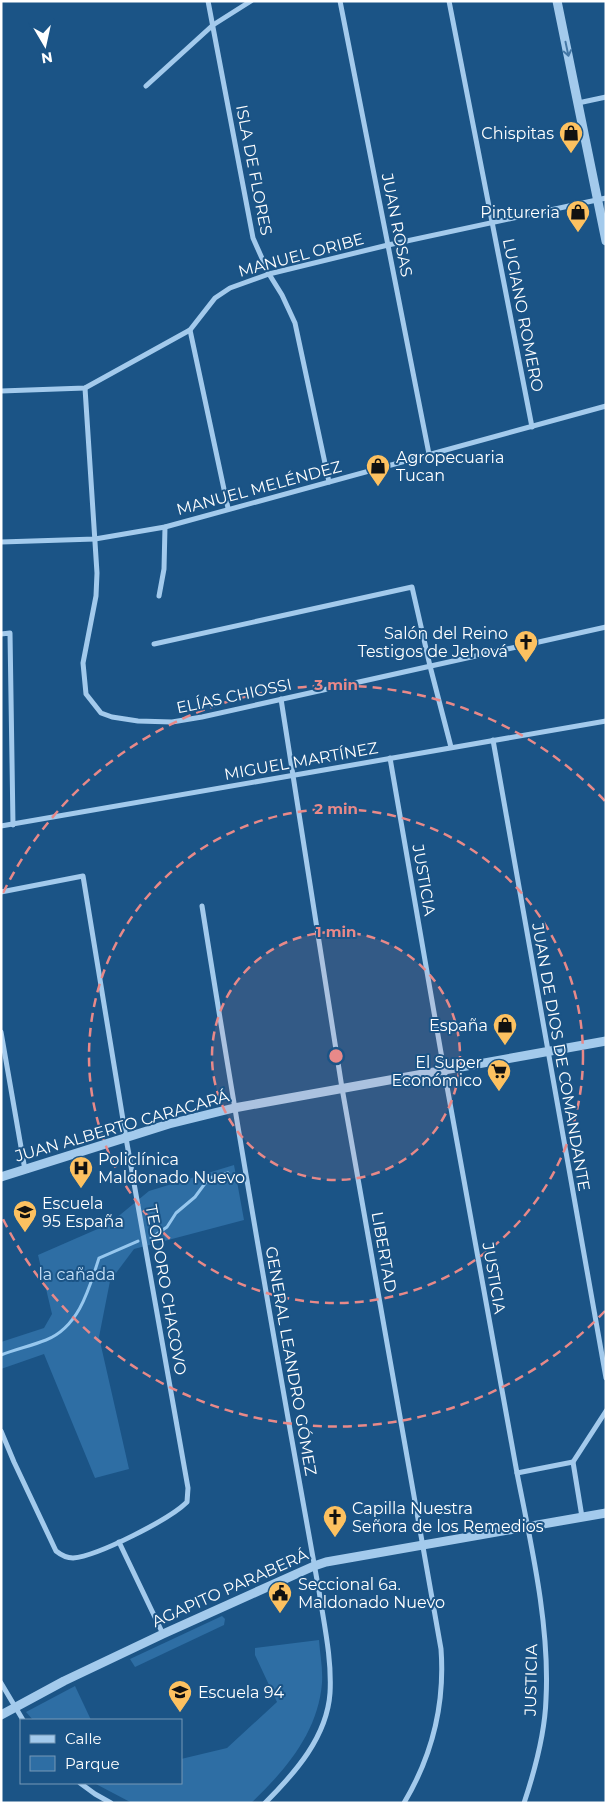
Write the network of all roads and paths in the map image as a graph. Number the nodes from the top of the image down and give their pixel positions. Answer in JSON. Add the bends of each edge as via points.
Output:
{"nodes":[{"id":1,"x":208,"y":1,"type":"edge"},
{"id":2,"x":251,"y":1,"type":"edge"},
{"id":3,"x":340,"y":1,"type":"edge"},
{"id":4,"x":449,"y":1,"type":"edge"},
{"id":5,"x":557,"y":1,"type":"edge"},
{"id":6,"x":213,"y":25,"type":"junction"},
{"id":7,"x":146,"y":86,"type":"dead end"},
{"id":8,"x":606,"y":97,"type":"edge"},
{"id":9,"x":578,"y":103,"type":"junction"},
{"id":10,"x":602,"y":199,"type":"edge"},
{"id":11,"x":492,"y":222,"type":"junction"},
{"id":12,"x":606,"y":241,"type":"edge"},
{"id":13,"x":388,"y":245,"type":"junction"},
{"id":14,"x":269,"y":274,"type":"junction"},
{"id":15,"x":190,"y":330,"type":"junction"},
{"id":16,"x":85,"y":388,"type":"junction"},
{"id":17,"x":1,"y":392,"type":"edge"},
{"id":18,"x":606,"y":406,"type":"edge"},
{"id":19,"x":532,"y":427,"type":"junction"},
{"id":20,"x":429,"y":454,"type":"junction"},
{"id":21,"x":329,"y":482,"type":"junction"},
{"id":22,"x":228,"y":508,"type":"junction"},
{"id":23,"x":164,"y":527,"type":"junction"},
{"id":24,"x":95,"y":539,"type":"junction"},
{"id":25,"x":1,"y":542,"type":"edge"},
{"id":26,"x":159,"y":596,"type":"dead end"},
{"id":27,"x":606,"y":627,"type":"edge"},
{"id":28,"x":1,"y":634,"type":"edge"},
{"id":29,"x":154,"y":644,"type":"dead end"},
{"id":30,"x":430,"y":666,"type":"junction"},
{"id":31,"x":282,"y":699,"type":"junction"},
{"id":32,"x":606,"y":721,"type":"edge"},
{"id":33,"x":492,"y":740,"type":"junction"},
{"id":34,"x":452,"y":748,"type":"junction"},
{"id":35,"x":390,"y":758,"type":"junction"},
{"id":36,"x":293,"y":775,"type":"junction"},
{"id":37,"x":13,"y":825,"type":"junction"},
{"id":38,"x":1,"y":826,"type":"edge"},
{"id":39,"x":1,"y":892,"type":"edge"},
{"id":40,"x":202,"y":906,"type":"dead end"},
{"id":41,"x":1,"y":1032,"type":"edge"},
{"id":42,"x":606,"y":1041,"type":"edge"},
{"id":43,"x":547,"y":1052,"type":"junction"},
{"id":44,"x":444,"y":1070,"type":"junction"},
{"id":45,"x":342,"y":1088,"type":"junction"},
{"id":46,"x":234,"y":1108,"type":"junction"},
{"id":47,"x":126,"y":1138,"type":"junction"},
{"id":48,"x":25,"y":1170,"type":"junction"},
{"id":49,"x":1,"y":1177,"type":"edge"},
{"id":50,"x":606,"y":1378,"type":"edge"},
{"id":51,"x":606,"y":1411,"type":"edge"},
{"id":52,"x":1,"y":1431,"type":"edge"},
{"id":53,"x":573,"y":1462,"type":"junction"},
{"id":54,"x":517,"y":1473,"type":"junction"},
{"id":55,"x":606,"y":1513,"type":"edge"},
{"id":56,"x":582,"y":1517,"type":"junction"},
{"id":57,"x":528,"y":1527,"type":"junction"},
{"id":58,"x":119,"y":1542,"type":"junction"},
{"id":59,"x":424,"y":1546,"type":"junction"},
{"id":60,"x":314,"y":1566,"type":"junction"},
{"id":61,"x":163,"y":1634,"type":"junction"},
{"id":62,"x":1,"y":1684,"type":"edge"},
{"id":63,"x":14,"y":1707,"type":"junction"},
{"id":64,"x":1,"y":1715,"type":"edge"},
{"id":65,"x":22,"y":1719,"type":"edge"},
{"id":66,"x":81,"y":1784,"type":"edge"},
{"id":67,"x":525,"y":1802,"type":"edge"},
{"id":68,"x":111,"y":1803,"type":"edge"},
{"id":69,"x":265,"y":1803,"type":"edge"},
{"id":70,"x":404,"y":1803,"type":"edge"}],
"edges":[{"from":1,"to":6,"type":"street","name":"ISLA DE FLORES"},
{"from":2,"to":6,"type":"street"},
{"from":3,"to":13,"type":"street","name":"JUAN ROSAS"},
{"from":4,"to":11,"type":"street","name":"LUCIANO ROMERO"},
{"from":5,"to":9,"type":"street","one_way":true},
{"from":6,"to":7,"type":"street"},
{"from":6,"to":14,"type":"street","name":"ISLA DE FLORES","via":[[253,238]]},
{"from":8,"to":9,"type":"street"},
{"from":9,"to":10,"type":"street"},
{"from":10,"to":11,"type":"street","name":"MANUEL ORIBE"},
{"from":10,"to":12,"type":"street"},
{"from":11,"to":13,"type":"street","name":"MANUEL ORIBE"},
{"from":11,"to":19,"type":"street","name":"LUCIANO ROMERO"},
{"from":13,"to":14,"type":"street","name":"MANUEL ORIBE"},
{"from":13,"to":20,"type":"street","name":"JUAN ROSAS"},
{"from":14,"to":15,"type":"street","name":"MANUEL ORIBE","via":[[230,288],[216,298]]},
{"from":14,"to":21,"type":"street","name":"ISLA DE FLORES","via":[[295,323]]},
{"from":15,"to":16,"type":"street","name":"MANUEL ORIBE"},
{"from":15,"to":22,"type":"street"},
{"from":16,"to":17,"type":"street","name":"MANUEL ORIBE"},
{"from":16,"to":24,"type":"street"},
{"from":18,"to":19,"type":"street","name":"MANUEL MELÉNDEZ"},
{"from":19,"to":20,"type":"street","name":"MANUEL MELÉNDEZ"},
{"from":20,"to":21,"type":"street","name":"MANUEL MELÉNDEZ"},
{"from":21,"to":22,"type":"street","name":"MANUEL MELÉNDEZ"},
{"from":22,"to":23,"type":"street","name":"MANUEL MELÉNDEZ"},
{"from":23,"to":24,"type":"street","name":"MANUEL MELÉNDEZ"},
{"from":23,"to":26,"type":"street","via":[[164,569]]},
{"from":24,"to":25,"type":"street","name":"MANUEL MELÉNDEZ"},
{"from":24,"to":31,"type":"street","name":"ELÍAS CHIOSSI","via":[[96,596],[83,662],[86,694],[101,713],[138,721],[172,722]]},
{"from":27,"to":30,"type":"street","name":"ELÍAS CHIOSSI"},
{"from":28,"to":37,"type":"street","via":[[10,633]]},
{"from":29,"to":30,"type":"street","via":[[412,587]]},
{"from":30,"to":31,"type":"street","name":"ELÍAS CHIOSSI"},
{"from":30,"to":34,"type":"street"},
{"from":31,"to":36,"type":"street","name":"LIBERTAD"},
{"from":32,"to":33,"type":"street","name":"MIGUEL MARTÍNEZ"},
{"from":33,"to":34,"type":"street","name":"MIGUEL MARTÍNEZ"},
{"from":33,"to":43,"type":"street","name":"JUAN DE DIOS DE COMANDANTE"},
{"from":34,"to":35,"type":"street","name":"MIGUEL MARTÍNEZ"},
{"from":35,"to":36,"type":"street","name":"MIGUEL MARTÍNEZ"},
{"from":35,"to":44,"type":"street","name":"JUSTICIA"},
{"from":36,"to":37,"type":"street","name":"MIGUEL MARTÍNEZ"},
{"from":36,"to":45,"type":"street","name":"LIBERTAD"},
{"from":37,"to":38,"type":"street","name":"MIGUEL MARTÍNEZ"},
{"from":39,"to":47,"type":"street","name":"TEODORO CHACOVO","via":[[83,876]]},
{"from":40,"to":46,"type":"street","name":"GENERAL LEANDRO GÓMEZ"},
{"from":41,"to":48,"type":"street"},
{"from":42,"to":43,"type":"street","name":"JUAN ALBERTO CARACARÁ"},
{"from":43,"to":44,"type":"street","name":"JUAN ALBERTO CARACARÁ"},
{"from":43,"to":50,"type":"street","name":"JUAN DE DIOS DE COMANDANTE"},
{"from":44,"to":45,"type":"street","name":"JUAN ALBERTO CARACARÁ"},
{"from":44,"to":54,"type":"street","name":"JUSTICIA"},
{"from":45,"to":46,"type":"street","name":"JUAN ALBERTO CARACARÁ"},
{"from":45,"to":59,"type":"street","name":"LIBERTAD"},
{"from":46,"to":47,"type":"street","name":"JUAN ALBERTO CARACARÁ"},
{"from":46,"to":60,"type":"street","name":"GENERAL LEANDRO GÓMEZ"},
{"from":47,"to":48,"type":"street","name":"JUAN ALBERTO CARACARÁ"},
{"from":47,"to":58,"type":"street","name":"TEODORO CHACOVO","via":[[188,1488],[186,1502],[174,1513]]},
{"from":48,"to":49,"type":"street","name":"JUAN ALBERTO CARACARÁ"},
{"from":51,"to":53,"type":"street"},
{"from":52,"to":58,"type":"street","via":[[56,1551],[66,1557],[79,1557]]},
{"from":53,"to":54,"type":"street"},
{"from":53,"to":56,"type":"street"},
{"from":54,"to":57,"type":"street","name":"JUSTICIA"},
{"from":55,"to":56,"type":"street","name":"AGAPITO PARABERÁ"},
{"from":56,"to":57,"type":"street","name":"AGAPITO PARABERÁ"},
{"from":57,"to":59,"type":"street","name":"AGAPITO PARABERÁ"},
{"from":57,"to":67,"type":"street","name":"JUSTICIA","via":[[547,1680],[542,1733]]},
{"from":58,"to":61,"type":"street"},
{"from":59,"to":60,"type":"street","name":"AGAPITO PARABERÁ"},
{"from":59,"to":70,"type":"street","name":"LIBERTAD","via":[[441,1649],[442,1684],[431,1744]]},
{"from":60,"to":61,"type":"street","name":"AGAPITO PARABERÁ"},
{"from":60,"to":69,"type":"street","name":"GENERAL LEANDRO GÓMEZ","via":[[329,1663],[330,1694],[323,1725],[311,1748]]},
{"from":61,"to":63,"type":"street","name":"AGAPITO PARABERÁ"},
{"from":62,"to":63,"type":"street"},
{"from":63,"to":64,"type":"street","name":"AGAPITO PARABERÁ"},
{"from":63,"to":65,"type":"street"},
{"from":66,"to":68,"type":"street"}]}
